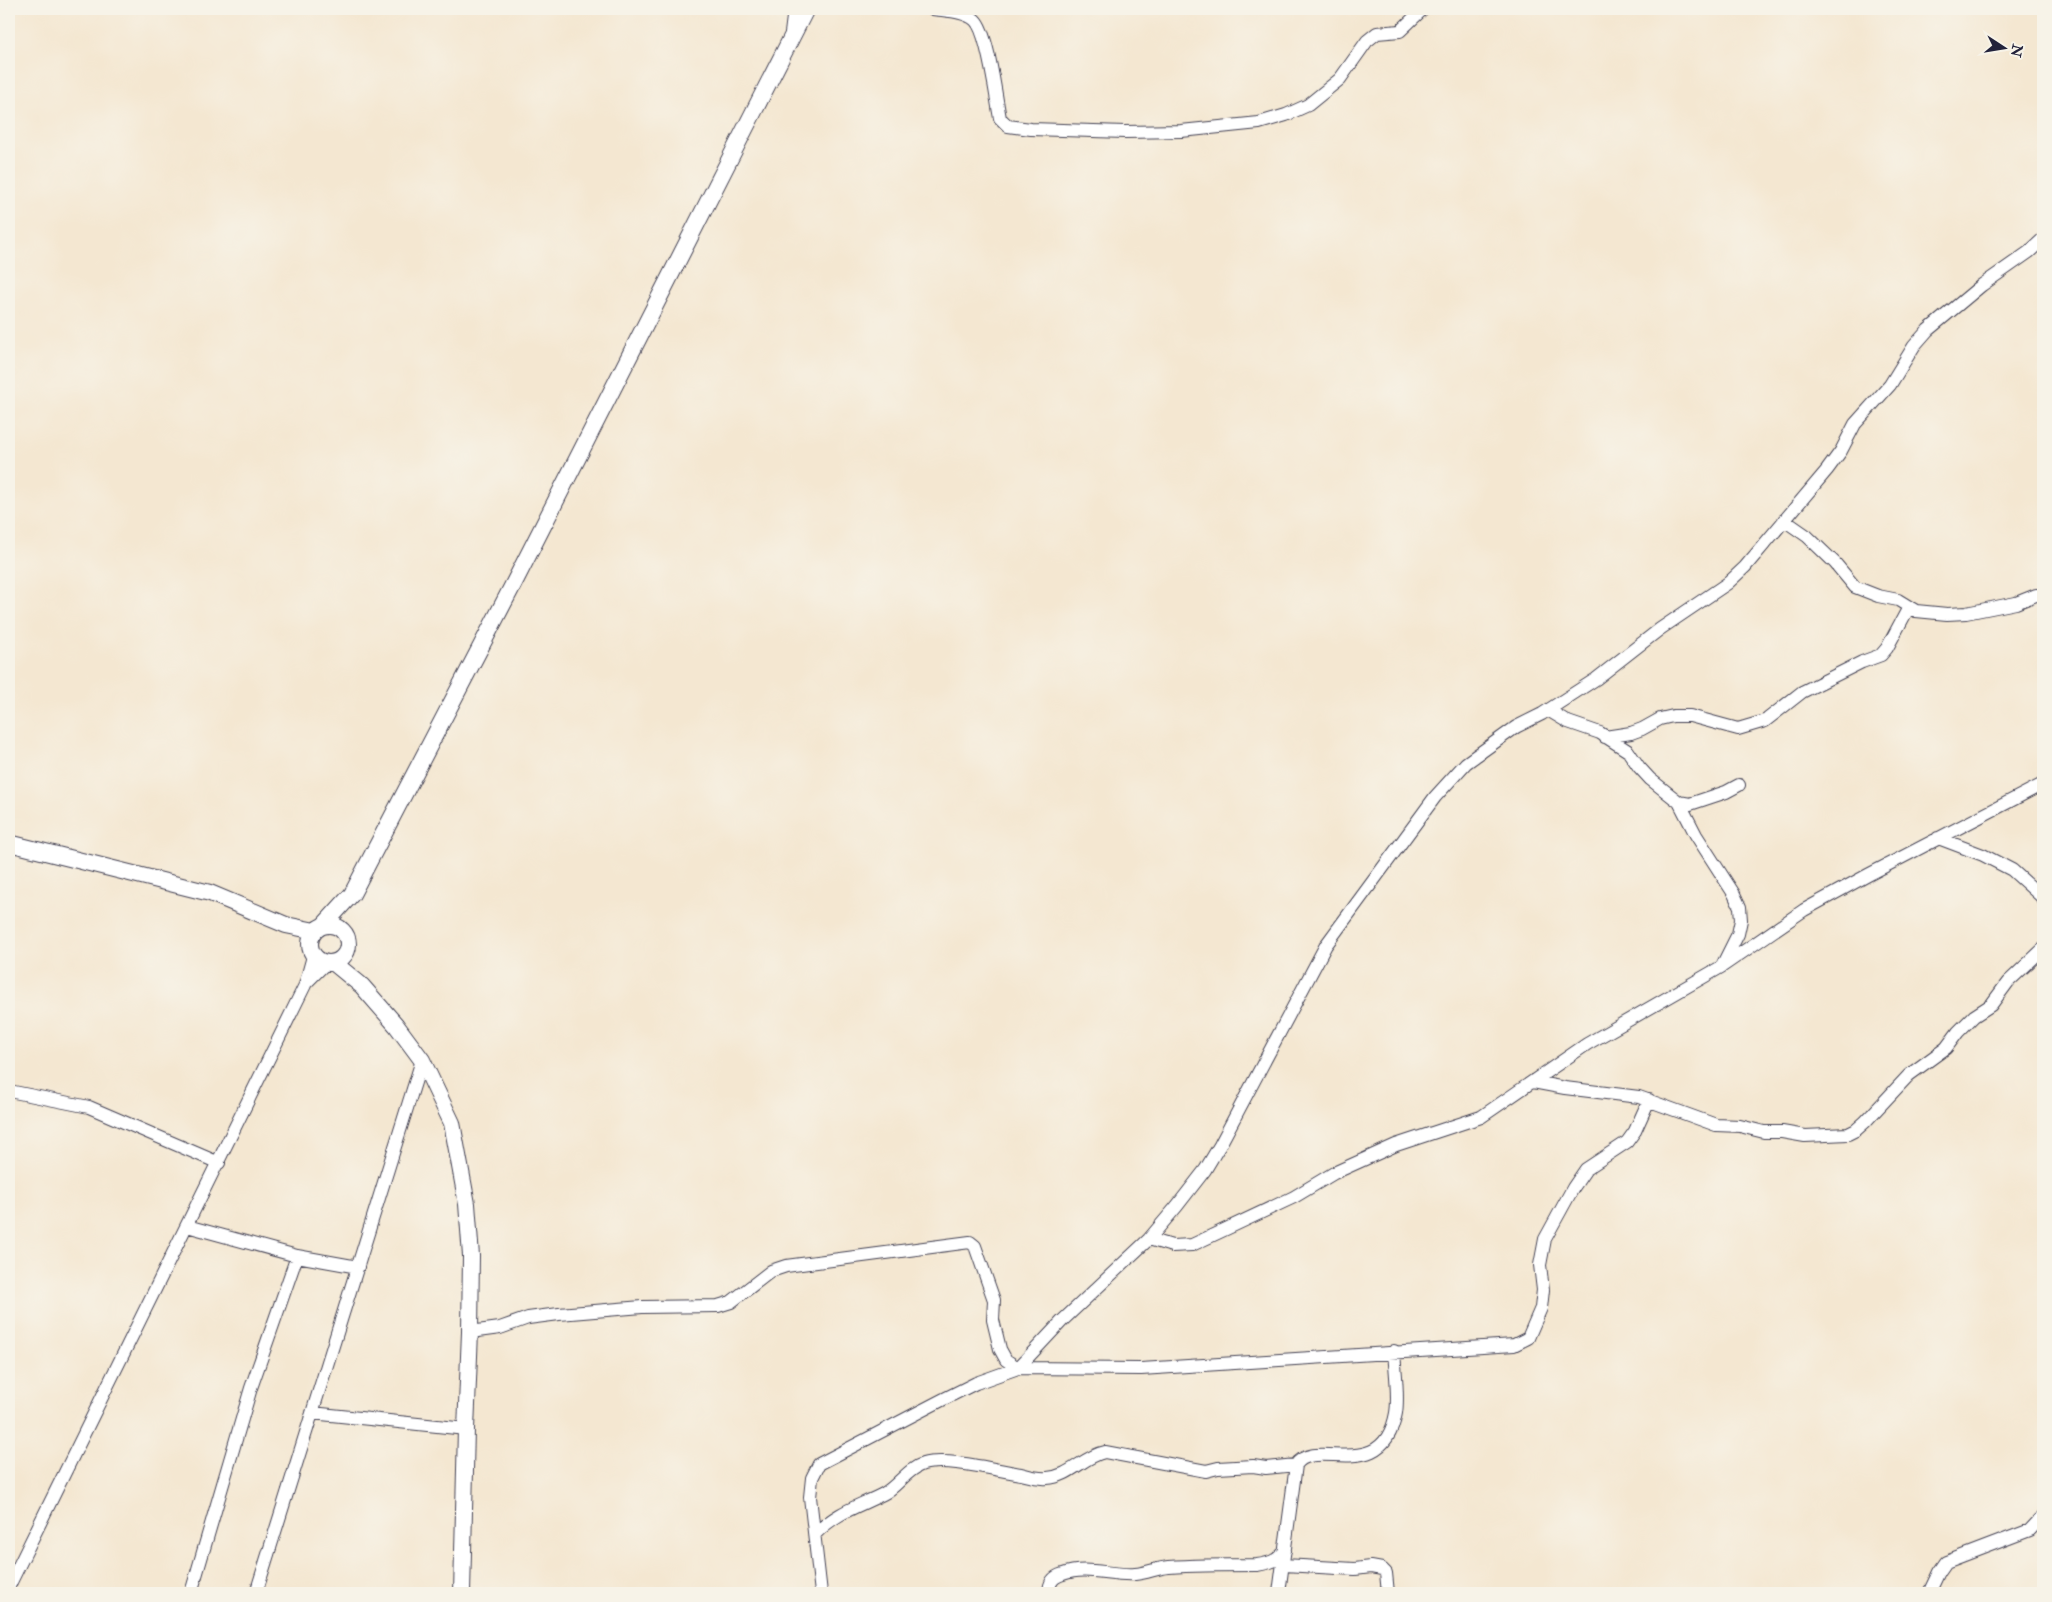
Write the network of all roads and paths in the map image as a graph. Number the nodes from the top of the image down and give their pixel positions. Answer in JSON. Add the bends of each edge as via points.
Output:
{"nodes":[{"id":1,"x":794,"y":9,"type":"edge"},
{"id":2,"x":806,"y":9,"type":"edge"},
{"id":3,"x":933,"y":9,"type":"edge"},
{"id":4,"x":1423,"y":9,"type":"edge"},
{"id":5,"x":790,"y":41,"type":"junction"},
{"id":6,"x":2043,"y":239,"type":"edge"},
{"id":7,"x":1784,"y":520,"type":"junction"},
{"id":8,"x":2043,"y":595,"type":"edge"},
{"id":9,"x":1909,"y":607,"type":"junction"},
{"id":10,"x":1548,"y":710,"type":"junction"},
{"id":11,"x":1605,"y":737,"type":"junction"},
{"id":12,"x":2043,"y":784,"type":"edge"},
{"id":13,"x":1739,"y":786,"type":"dead end"},
{"id":14,"x":1678,"y":802,"type":"junction"},
{"id":15,"x":1938,"y":838,"type":"junction"},
{"id":16,"x":9,"y":843,"type":"edge"},
{"id":17,"x":352,"y":894,"type":"junction"},
{"id":18,"x":2043,"y":898,"type":"edge"},
{"id":19,"x":286,"y":925,"type":"junction"},
{"id":20,"x":319,"y":928,"type":"junction"},
{"id":21,"x":345,"y":933,"type":"junction"},
{"id":22,"x":2043,"y":949,"type":"edge"},
{"id":23,"x":347,"y":950,"type":"junction"},
{"id":24,"x":321,"y":957,"type":"junction"},
{"id":25,"x":1721,"y":967,"type":"junction"},
{"id":26,"x":362,"y":986,"type":"junction"},
{"id":27,"x":422,"y":1060,"type":"junction"},
{"id":28,"x":1533,"y":1082,"type":"junction"},
{"id":29,"x":9,"y":1091,"type":"edge"},
{"id":30,"x":1649,"y":1100,"type":"junction"},
{"id":31,"x":219,"y":1163,"type":"junction"},
{"id":32,"x":188,"y":1226,"type":"junction"},
{"id":33,"x":1149,"y":1238,"type":"junction"},
{"id":34,"x":297,"y":1256,"type":"junction"},
{"id":35,"x":358,"y":1266,"type":"junction"},
{"id":36,"x":470,"y":1332,"type":"junction"},
{"id":37,"x":1394,"y":1351,"type":"junction"},
{"id":38,"x":1018,"y":1368,"type":"junction"},
{"id":39,"x":312,"y":1413,"type":"junction"},
{"id":40,"x":466,"y":1429,"type":"junction"},
{"id":41,"x":1296,"y":1464,"type":"junction"},
{"id":42,"x":2043,"y":1516,"type":"edge"},
{"id":43,"x":815,"y":1534,"type":"junction"},
{"id":44,"x":1285,"y":1551,"type":"junction"},
{"id":45,"x":1284,"y":1565,"type":"junction"},
{"id":46,"x":12,"y":1572,"type":"edge"},
{"id":47,"x":9,"y":1586,"type":"edge"},
{"id":48,"x":191,"y":1593,"type":"edge"},
{"id":49,"x":256,"y":1593,"type":"edge"},
{"id":50,"x":462,"y":1593,"type":"edge"},
{"id":51,"x":822,"y":1593,"type":"edge"},
{"id":52,"x":1049,"y":1593,"type":"edge"},
{"id":53,"x":1279,"y":1593,"type":"edge"},
{"id":54,"x":1388,"y":1593,"type":"edge"},
{"id":55,"x":1930,"y":1593,"type":"edge"}],
"edges":[{"from":1,"to":5,"type":"street"},
{"from":2,"to":5,"type":"main road"},
{"from":3,"to":4,"type":"street","via":[[967,15],[976,21],[985,42],[1000,118],[1008,126],[1125,132],[1223,128],[1286,115],[1308,105],[1340,80],[1367,41],[1377,34],[1400,32]]},
{"from":5,"to":17,"type":"main road"},
{"from":6,"to":7,"type":"street","via":[[1928,330],[1890,385],[1855,424],[1827,470]]},
{"from":7,"to":9,"type":"street","via":[[1807,536],[1855,586],[1898,600]]},
{"from":7,"to":10,"type":"street","via":[[1745,567],[1728,582],[1660,629],[1596,680]]},
{"from":8,"to":9,"type":"street","via":[[1966,613],[1916,612]]},
{"from":9,"to":11,"type":"street","via":[[1881,656],[1802,692],[1765,721],[1738,728],[1690,716],[1673,716],[1630,733]]},
{"from":10,"to":11,"type":"street"},
{"from":10,"to":33,"type":"street","via":[[1516,726],[1466,763],[1435,797],[1326,945],[1215,1154]]},
{"from":11,"to":14,"type":"street","via":[[1628,751],[1650,779]]},
{"from":12,"to":15,"type":"street"},
{"from":13,"to":14,"type":"street","via":[[1690,804]]},
{"from":14,"to":25,"type":"street","via":[[1740,907],[1738,934]]},
{"from":15,"to":18,"type":"street","via":[[2012,870]]},
{"from":15,"to":25,"type":"street","via":[[1806,909]]},
{"from":16,"to":19,"type":"main road","via":[[210,892]]},
{"from":17,"to":20,"type":"main road"},
{"from":17,"to":21,"type":"main road"},
{"from":19,"to":20,"type":"main road"},
{"from":19,"to":24,"type":"main road"},
{"from":20,"to":21,"type":"main road","via":[[335,926]]},
{"from":20,"to":24,"type":"main road","via":[[310,938]]},
{"from":21,"to":23,"type":"main road"},
{"from":22,"to":30,"type":"street","via":[[2008,982],[1990,1006],[1958,1032],[1946,1048],[1909,1075],[1861,1126],[1848,1134],[1805,1136],[1716,1125]]},
{"from":23,"to":24,"type":"main road","via":[[340,960]]},
{"from":23,"to":26,"type":"main road"},
{"from":24,"to":26,"type":"main road"},
{"from":24,"to":31,"type":"street"},
{"from":25,"to":28,"type":"street","via":[[1587,1044]]},
{"from":26,"to":27,"type":"main road"},
{"from":27,"to":35,"type":"street"},
{"from":27,"to":36,"type":"main road","via":[[452,1123],[467,1204],[471,1256]]},
{"from":28,"to":30,"type":"street"},
{"from":28,"to":33,"type":"street","via":[[1481,1117],[1396,1145],[1192,1245],[1172,1246]]},
{"from":29,"to":31,"type":"street","via":[[90,1107]]},
{"from":30,"to":37,"type":"street","via":[[1627,1142],[1586,1169],[1545,1239],[1540,1264],[1541,1308],[1528,1338],[1514,1345]]},
{"from":31,"to":32,"type":"street"},
{"from":32,"to":34,"type":"street"},
{"from":32,"to":46,"type":"street"},
{"from":33,"to":38,"type":"street"},
{"from":34,"to":35,"type":"street"},
{"from":34,"to":48,"type":"street","via":[[251,1388]]},
{"from":35,"to":39,"type":"street"},
{"from":36,"to":38,"type":"street","via":[[559,1314],[642,1307],[718,1306],[731,1302],[771,1271],[786,1266],[970,1242],[975,1246],[994,1300],[993,1320],[1000,1349],[1006,1360]]},
{"from":36,"to":40,"type":"main road"},
{"from":37,"to":38,"type":"street","via":[[1141,1369]]},
{"from":37,"to":41,"type":"street","via":[[1396,1412],[1384,1441],[1359,1456],[1307,1456]]},
{"from":38,"to":43,"type":"street","via":[[942,1400],[819,1464],[812,1478],[810,1497]]},
{"from":39,"to":40,"type":"street"},
{"from":39,"to":49,"type":"street"},
{"from":40,"to":50,"type":"main road"},
{"from":41,"to":43,"type":"street","via":[[1206,1471],[1105,1452],[1092,1455],[1060,1477],[1045,1479],[978,1467],[922,1464],[889,1491],[828,1521]]},
{"from":41,"to":44,"type":"street"},
{"from":42,"to":55,"type":"street","via":[[2030,1530],[1946,1562]]},
{"from":43,"to":51,"type":"street"},
{"from":44,"to":45,"type":"street"},
{"from":44,"to":52,"type":"street","via":[[1279,1559],[1257,1565],[1155,1568],[1134,1574],[1069,1572],[1052,1579]]},
{"from":45,"to":53,"type":"street"},
{"from":45,"to":54,"type":"street","via":[[1382,1569],[1386,1573]]},
{"from":46,"to":47,"type":"street"}]}
